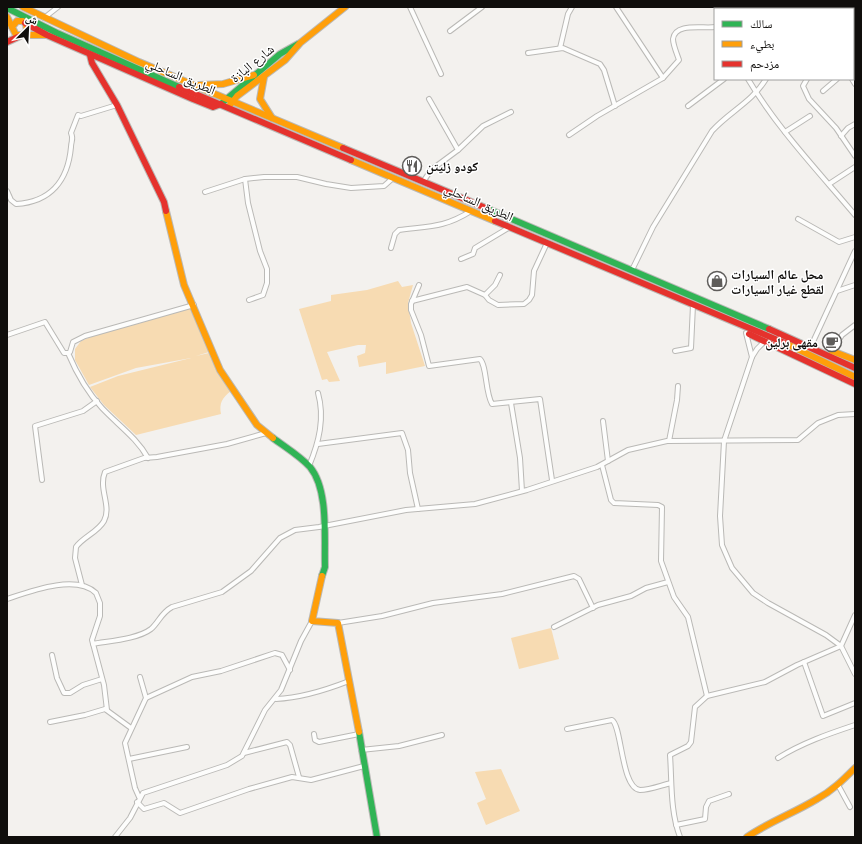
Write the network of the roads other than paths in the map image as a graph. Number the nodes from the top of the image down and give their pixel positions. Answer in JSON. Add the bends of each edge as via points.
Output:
{"nodes":[{"id":1,"x":24,"y":7,"type":"edge"},
{"id":2,"x":58,"y":7,"type":"edge"},
{"id":3,"x":345,"y":7,"type":"edge"},
{"id":4,"x":410,"y":7,"type":"edge"},
{"id":5,"x":482,"y":7,"type":"edge"},
{"id":6,"x":572,"y":7,"type":"edge"},
{"id":7,"x":616,"y":7,"type":"edge"},
{"id":8,"x":7,"y":8,"type":"edge"},
{"id":9,"x":7,"y":17,"type":"edge"},
{"id":10,"x":44,"y":18,"type":"junction"},
{"id":11,"x":25,"y":23,"type":"junction"},
{"id":12,"x":854,"y":23,"type":"edge"},
{"id":13,"x":855,"y":26,"type":"edge"},
{"id":14,"x":714,"y":27,"type":"edge"},
{"id":15,"x":12,"y":28,"type":"junction"},
{"id":16,"x":450,"y":31,"type":"dead end"},
{"id":17,"x":21,"y":35,"type":"junction"},
{"id":18,"x":46,"y":35,"type":"junction"},
{"id":19,"x":7,"y":38,"type":"edge"},
{"id":20,"x":7,"y":42,"type":"edge"},
{"id":21,"x":300,"y":43,"type":"junction"},
{"id":22,"x":560,"y":48,"type":"junction"},
{"id":23,"x":528,"y":53,"type":"dead end"},
{"id":24,"x":90,"y":55,"type":"junction"},
{"id":25,"x":104,"y":61,"type":"junction"},
{"id":26,"x":97,"y":70,"type":"junction"},
{"id":27,"x":441,"y":74,"type":"dead end"},
{"id":28,"x":254,"y":75,"type":"junction"},
{"id":29,"x":264,"y":77,"type":"junction"},
{"id":30,"x":663,"y":78,"type":"junction"},
{"id":31,"x":723,"y":80,"type":"edge"},
{"id":32,"x":749,"y":80,"type":"edge"},
{"id":33,"x":765,"y":80,"type":"edge"},
{"id":34,"x":806,"y":80,"type":"edge"},
{"id":35,"x":836,"y":80,"type":"edge"},
{"id":36,"x":196,"y":85,"type":"junction"},
{"id":37,"x":823,"y":91,"type":"dead end"},
{"id":38,"x":756,"y":93,"type":"junction"},
{"id":39,"x":226,"y":98,"type":"junction"},
{"id":40,"x":429,"y":99,"type":"dead end"},
{"id":41,"x":233,"y":101,"type":"junction"},
{"id":42,"x":221,"y":104,"type":"junction"},
{"id":43,"x":117,"y":105,"type":"junction"},
{"id":44,"x":615,"y":106,"type":"junction"},
{"id":45,"x":688,"y":106,"type":"dead end"},
{"id":46,"x":228,"y":108,"type":"junction"},
{"id":47,"x":512,"y":112,"type":"dead end"},
{"id":48,"x":810,"y":116,"type":"dead end"},
{"id":49,"x":272,"y":118,"type":"junction"},
{"id":50,"x":855,"y":124,"type":"edge"},
{"id":51,"x":785,"y":132,"type":"junction"},
{"id":52,"x":569,"y":135,"type":"dead end"},
{"id":53,"x":841,"y":136,"type":"junction"},
{"id":54,"x":458,"y":150,"type":"junction"},
{"id":55,"x":855,"y":156,"type":"edge"},
{"id":56,"x":855,"y":167,"type":"edge"},
{"id":57,"x":393,"y":177,"type":"junction"},
{"id":58,"x":245,"y":179,"type":"junction"},
{"id":59,"x":423,"y":182,"type":"junction"},
{"id":60,"x":829,"y":184,"type":"junction"},
{"id":61,"x":7,"y":191,"type":"edge"},
{"id":62,"x":205,"y":192,"type":"dead end"},
{"id":63,"x":464,"y":199,"type":"junction"},
{"id":64,"x":461,"y":205,"type":"junction"},
{"id":65,"x":471,"y":210,"type":"junction"},
{"id":66,"x":855,"y":215,"type":"edge"},
{"id":67,"x":798,"y":219,"type":"dead end"},
{"id":68,"x":513,"y":220,"type":"junction"},
{"id":69,"x":509,"y":228,"type":"junction"},
{"id":70,"x":855,"y":237,"type":"edge"},
{"id":71,"x":547,"y":243,"type":"junction"},
{"id":72,"x":391,"y":248,"type":"dead end"},
{"id":73,"x":855,"y":251,"type":"edge"},
{"id":74,"x":461,"y":259,"type":"dead end"},
{"id":75,"x":632,"y":270,"type":"junction"},
{"id":76,"x":500,"y":276,"type":"dead end"},
{"id":77,"x":419,"y":285,"type":"dead end"},
{"id":78,"x":855,"y":285,"type":"edge"},
{"id":79,"x":837,"y":291,"type":"junction"},
{"id":80,"x":485,"y":295,"type":"junction"},
{"id":81,"x":250,"y":300,"type":"dead end"},
{"id":82,"x":412,"y":301,"type":"junction"},
{"id":83,"x":194,"y":305,"type":"junction"},
{"id":84,"x":693,"y":305,"type":"junction"},
{"id":85,"x":734,"y":323,"type":"junction"},
{"id":86,"x":855,"y":325,"type":"edge"},
{"id":87,"x":849,"y":328,"type":"junction"},
{"id":88,"x":855,"y":332,"type":"edge"},
{"id":89,"x":746,"y":333,"type":"junction"},
{"id":90,"x":7,"y":336,"type":"edge"},
{"id":91,"x":765,"y":341,"type":"junction"},
{"id":92,"x":800,"y":342,"type":"junction"},
{"id":93,"x":812,"y":344,"type":"junction"},
{"id":94,"x":675,"y":351,"type":"dead end"},
{"id":95,"x":832,"y":351,"type":"junction"},
{"id":96,"x":68,"y":353,"type":"junction"},
{"id":97,"x":752,"y":357,"type":"junction"},
{"id":98,"x":855,"y":360,"type":"edge"},
{"id":99,"x":855,"y":368,"type":"edge"},
{"id":100,"x":855,"y":376,"type":"edge"},
{"id":101,"x":855,"y":385,"type":"edge"},
{"id":102,"x":678,"y":386,"type":"dead end"},
{"id":103,"x":318,"y":392,"type":"dead end"},
{"id":104,"x":97,"y":401,"type":"junction"},
{"id":105,"x":511,"y":403,"type":"junction"},
{"id":106,"x":855,"y":414,"type":"edge"},
{"id":107,"x":603,"y":421,"type":"dead end"},
{"id":108,"x":266,"y":433,"type":"junction"},
{"id":109,"x":724,"y":440,"type":"junction"},
{"id":110,"x":668,"y":441,"type":"junction"},
{"id":111,"x":318,"y":444,"type":"junction"},
{"id":112,"x":148,"y":458,"type":"junction"},
{"id":113,"x":608,"y":461,"type":"junction"},
{"id":114,"x":602,"y":465,"type":"junction"},
{"id":115,"x":309,"y":466,"type":"junction"},
{"id":116,"x":42,"y":480,"type":"dead end"},
{"id":117,"x":552,"y":480,"type":"junction"},
{"id":118,"x":522,"y":491,"type":"junction"},
{"id":119,"x":418,"y":509,"type":"junction"},
{"id":120,"x":324,"y":526,"type":"junction"},
{"id":121,"x":668,"y":582,"type":"junction"},
{"id":122,"x":82,"y":585,"type":"junction"},
{"id":123,"x":7,"y":599,"type":"edge"},
{"id":124,"x":593,"y":608,"type":"junction"},
{"id":125,"x":855,"y":615,"type":"edge"},
{"id":126,"x":312,"y":621,"type":"junction"},
{"id":127,"x":854,"y":621,"type":"edge"},
{"id":128,"x":338,"y":623,"type":"junction"},
{"id":129,"x":554,"y":627,"type":"dead end"},
{"id":130,"x":93,"y":644,"type":"junction"},
{"id":131,"x":841,"y":646,"type":"junction"},
{"id":132,"x":52,"y":655,"type":"dead end"},
{"id":133,"x":804,"y":662,"type":"junction"},
{"id":134,"x":290,"y":670,"type":"junction"},
{"id":135,"x":855,"y":674,"type":"edge"},
{"id":136,"x":140,"y":677,"type":"dead end"},
{"id":137,"x":102,"y":680,"type":"junction"},
{"id":138,"x":349,"y":681,"type":"junction"},
{"id":139,"x":707,"y":696,"type":"junction"},
{"id":140,"x":146,"y":698,"type":"junction"},
{"id":141,"x":276,"y":699,"type":"junction"},
{"id":142,"x":855,"y":703,"type":"edge"},
{"id":143,"x":107,"y":710,"type":"junction"},
{"id":144,"x":50,"y":722,"type":"dead end"},
{"id":145,"x":855,"y":725,"type":"edge"},
{"id":146,"x":131,"y":728,"type":"junction"},
{"id":147,"x":567,"y":729,"type":"dead end"},
{"id":148,"x":314,"y":734,"type":"dead end"},
{"id":149,"x":359,"y":734,"type":"junction"},
{"id":150,"x":442,"y":735,"type":"dead end"},
{"id":151,"x":187,"y":747,"type":"dead end"},
{"id":152,"x":361,"y":750,"type":"junction"},
{"id":153,"x":244,"y":754,"type":"junction"},
{"id":154,"x":778,"y":758,"type":"dead end"},
{"id":155,"x":129,"y":759,"type":"junction"},
{"id":156,"x":364,"y":766,"type":"junction"},
{"id":157,"x":855,"y":768,"type":"edge"},
{"id":158,"x":299,"y":777,"type":"junction"},
{"id":159,"x":671,"y":783,"type":"junction"},
{"id":160,"x":838,"y":785,"type":"junction"},
{"id":161,"x":729,"y":794,"type":"dead end"},
{"id":162,"x":139,"y":797,"type":"junction"},
{"id":163,"x":137,"y":802,"type":"junction"},
{"id":164,"x":850,"y":807,"type":"dead end"},
{"id":165,"x":676,"y":826,"type":"junction"},
{"id":166,"x":115,"y":837,"type":"edge"},
{"id":167,"x":377,"y":837,"type":"edge"},
{"id":168,"x":680,"y":837,"type":"edge"},
{"id":169,"x":747,"y":837,"type":"edge"}],
"edges":[{"from":1,"to":10,"type":"main road","name":"الطريق الساحلي"},
{"from":2,"to":10,"type":"street"},
{"from":3,"to":21,"type":"main road","name":"شارع البازة"},
{"from":4,"to":27,"type":"street"},
{"from":5,"to":16,"type":"street"},
{"from":6,"to":22,"type":"street"},
{"from":7,"to":30,"type":"street"},
{"from":8,"to":42,"type":"main road","name":"الطريق الساحلي","via":[[67,38]]},
{"from":9,"to":15,"type":"main road"},
{"from":10,"to":36,"type":"main road","name":"الطريق الساحلي"},
{"from":11,"to":15,"type":"main road","via":[[17,21]]},
{"from":11,"to":17,"type":"main road","via":[[27,31]]},
{"from":11,"to":18,"type":"main road"},
{"from":12,"to":13,"type":"street"},
{"from":14,"to":30,"type":"street","via":[[680,29],[673,39],[679,60]]},
{"from":15,"to":17,"type":"main road","via":[[14,33]]},
{"from":15,"to":19,"type":"main road"},
{"from":17,"to":18,"type":"main road"},
{"from":17,"to":20,"type":"main road"},
{"from":18,"to":24,"type":"main road"},
{"from":21,"to":28,"type":"main road","name":"شارع البازة","via":[[280,54]]},
{"from":21,"to":29,"type":"main road","name":"شارع البازة","via":[[285,60]]},
{"from":22,"to":23,"type":"street"},
{"from":22,"to":44,"type":"street","via":[[600,64]]},
{"from":24,"to":25,"type":"main road"},
{"from":24,"to":26,"type":"main road"},
{"from":25,"to":26,"type":"main road"},
{"from":25,"to":42,"type":"main road","via":[[213,108]]},
{"from":26,"to":43,"type":"main road"},
{"from":28,"to":36,"type":"main road","via":[[223,84]]},
{"from":28,"to":39,"type":"main road","name":"شارع البازة"},
{"from":29,"to":41,"type":"main road","name":"شارع البازة"},
{"from":29,"to":49,"type":"main road","via":[[260,99]]},
{"from":30,"to":44,"type":"street"},
{"from":31,"to":45,"type":"street"},
{"from":32,"to":38,"type":"street"},
{"from":33,"to":38,"type":"street"},
{"from":34,"to":53,"type":"street","via":[[803,86],[809,99]]},
{"from":35,"to":37,"type":"street"},
{"from":36,"to":39,"type":"main road","name":"الطريق الساحلي"},
{"from":38,"to":51,"type":"street"},
{"from":38,"to":75,"type":"street","via":[[712,131],[653,227]]},
{"from":39,"to":41,"type":"main road","name":"الطريق الساحلي"},
{"from":39,"to":42,"type":"main road","name":"شارع البازة"},
{"from":40,"to":54,"type":"street"},
{"from":41,"to":46,"type":"main road","name":"شارع البازة"},
{"from":41,"to":49,"type":"main road","name":"الطريق الساحلي"},
{"from":42,"to":46,"type":"main road","name":"الطريق الساحلي"},
{"from":43,"to":61,"type":"street","via":[[78,115],[71,133],[73,139],[68,170],[50,192],[30,202],[16,204]]},
{"from":43,"to":83,"type":"main road","via":[[164,202],[184,285]]},
{"from":44,"to":52,"type":"street"},
{"from":46,"to":57,"type":"main road","name":"الطريق الساحلي"},
{"from":47,"to":54,"type":"street","via":[[483,126]]},
{"from":48,"to":51,"type":"street"},
{"from":49,"to":59,"type":"main road","name":"الطريق الساحلي"},
{"from":50,"to":53,"type":"street"},
{"from":51,"to":60,"type":"street"},
{"from":53,"to":55,"type":"street"},
{"from":54,"to":59,"type":"street","via":[[432,170]]},
{"from":56,"to":60,"type":"street"},
{"from":57,"to":58,"type":"street","via":[[384,186],[352,188],[297,177]]},
{"from":57,"to":64,"type":"main road","name":"الطريق الساحلي"},
{"from":58,"to":62,"type":"street"},
{"from":58,"to":81,"type":"street","via":[[248,203],[267,276],[263,295]]},
{"from":59,"to":63,"type":"main road","name":"الطريق الساحلي"},
{"from":60,"to":66,"type":"street"},
{"from":63,"to":64,"type":"main road"},
{"from":63,"to":68,"type":"main road","name":"الطريق الساحلي"},
{"from":64,"to":65,"type":"main road","name":"الطريق الساحلي"},
{"from":65,"to":69,"type":"main road","name":"الطريق الساحلي"},
{"from":65,"to":72,"type":"street","via":[[444,225],[399,230],[395,234]]},
{"from":67,"to":70,"type":"street","via":[[839,242]]},
{"from":68,"to":69,"type":"street"},
{"from":68,"to":75,"type":"main road","name":"الطريق الساحلي"},
{"from":69,"to":71,"type":"main road","name":"الطريق الساحلي"},
{"from":69,"to":74,"type":"street","via":[[475,248],[473,254]]},
{"from":71,"to":80,"type":"street","via":[[534,271],[532,295],[529,300],[516,305],[498,305]]},
{"from":71,"to":84,"type":"main road","name":"الطريق الساحلي"},
{"from":73,"to":79,"type":"street"},
{"from":75,"to":92,"type":"main road","name":"الطريق الساحلي"},
{"from":76,"to":80,"type":"street"},
{"from":77,"to":82,"type":"street"},
{"from":78,"to":79,"type":"street"},
{"from":79,"to":93,"type":"street"},
{"from":80,"to":82,"type":"street","via":[[474,289],[462,287]]},
{"from":82,"to":105,"type":"street","via":[[411,310],[429,366],[480,359],[483,362],[492,404]]},
{"from":83,"to":96,"type":"street","via":[[85,336],[73,342]]},
{"from":83,"to":108,"type":"main road","via":[[220,370],[248,414]]},
{"from":84,"to":85,"type":"main road","name":"الطريق الساحلي"},
{"from":84,"to":94,"type":"street","via":[[691,348]]},
{"from":85,"to":89,"type":"main road"},
{"from":85,"to":100,"type":"main road","name":"الطريق الساحلي"},
{"from":86,"to":87,"type":"street"},
{"from":87,"to":88,"type":"street"},
{"from":87,"to":95,"type":"street"},
{"from":89,"to":91,"type":"main road"},
{"from":89,"to":97,"type":"street"},
{"from":90,"to":96,"type":"street","via":[[45,322],[64,353]]},
{"from":91,"to":97,"type":"street"},
{"from":91,"to":101,"type":"main road"},
{"from":92,"to":93,"type":"main road"},
{"from":92,"to":99,"type":"main road","name":"الطريق الساحلي"},
{"from":93,"to":95,"type":"main road"},
{"from":95,"to":98,"type":"main road"},
{"from":96,"to":104,"type":"street","via":[[75,370]]},
{"from":97,"to":109,"type":"street"},
{"from":102,"to":110,"type":"street"},
{"from":103,"to":111,"type":"street","via":[[321,412]]},
{"from":104,"to":112,"type":"street","via":[[142,447]]},
{"from":104,"to":116,"type":"street","via":[[83,411],[35,426]]},
{"from":105,"to":117,"type":"street","via":[[540,399]]},
{"from":105,"to":118,"type":"street","via":[[520,458]]},
{"from":106,"to":109,"type":"street","via":[[838,415],[818,423],[798,440]]},
{"from":107,"to":113,"type":"street"},
{"from":108,"to":112,"type":"street","via":[[227,444]]},
{"from":108,"to":115,"type":"main road"},
{"from":109,"to":110,"type":"street"},
{"from":109,"to":131,"type":"street","via":[[720,532],[722,545],[732,568],[753,593]]},
{"from":110,"to":113,"type":"street","via":[[628,450]]},
{"from":111,"to":115,"type":"street"},
{"from":111,"to":119,"type":"street","via":[[402,433],[408,450]]},
{"from":112,"to":122,"type":"street","via":[[104,472],[102,485],[107,515],[100,526],[79,543],[75,552]]},
{"from":113,"to":114,"type":"street"},
{"from":114,"to":117,"type":"street"},
{"from":114,"to":121,"type":"street","via":[[614,503],[662,507],[661,561]]},
{"from":115,"to":120,"type":"main road","via":[[319,484]]},
{"from":117,"to":118,"type":"street"},
{"from":118,"to":119,"type":"street","via":[[475,504]]},
{"from":119,"to":120,"type":"street"},
{"from":120,"to":126,"type":"main road","via":[[325,567]]},
{"from":120,"to":130,"type":"street","via":[[288,533],[280,538],[251,571],[226,590],[172,606],[148,631]]},
{"from":121,"to":124,"type":"street"},
{"from":121,"to":139,"type":"street","via":[[674,597],[688,617]]},
{"from":122,"to":123,"type":"street","via":[[45,588]]},
{"from":122,"to":130,"type":"street","via":[[96,593],[100,603],[100,616]]},
{"from":124,"to":128,"type":"street","via":[[579,579],[574,576],[502,594],[433,603],[382,616]]},
{"from":124,"to":129,"type":"street"},
{"from":125,"to":127,"type":"street"},
{"from":126,"to":128,"type":"main road"},
{"from":126,"to":134,"type":"street"},
{"from":127,"to":131,"type":"street"},
{"from":128,"to":138,"type":"main road"},
{"from":130,"to":137,"type":"street"},
{"from":131,"to":133,"type":"street"},
{"from":131,"to":135,"type":"street"},
{"from":132,"to":137,"type":"street","via":[[57,678],[64,693],[70,694],[83,685]]},
{"from":133,"to":139,"type":"street","via":[[765,682]]},
{"from":133,"to":142,"type":"street","via":[[823,716]]},
{"from":134,"to":140,"type":"street","via":[[282,655],[276,653],[192,677]]},
{"from":134,"to":141,"type":"street"},
{"from":136,"to":140,"type":"street"},
{"from":137,"to":143,"type":"street"},
{"from":138,"to":141,"type":"street","via":[[316,692]]},
{"from":138,"to":149,"type":"main road"},
{"from":139,"to":159,"type":"street","via":[[695,707],[690,744],[671,754]]},
{"from":140,"to":146,"type":"street"},
{"from":141,"to":153,"type":"street","via":[[265,710]]},
{"from":143,"to":144,"type":"street"},
{"from":143,"to":146,"type":"street"},
{"from":145,"to":154,"type":"street","via":[[819,736]]},
{"from":146,"to":155,"type":"street","via":[[125,743]]},
{"from":147,"to":159,"type":"street","via":[[612,720],[617,726],[625,768],[636,788],[641,790]]},
{"from":148,"to":149,"type":"street","via":[[315,740],[319,742]]},
{"from":149,"to":152,"type":"main road"},
{"from":150,"to":152,"type":"street","via":[[399,746]]},
{"from":151,"to":155,"type":"street"},
{"from":152,"to":156,"type":"main road"},
{"from":153,"to":158,"type":"street","via":[[287,742]]},
{"from":153,"to":162,"type":"street","via":[[228,765],[150,790]]},
{"from":155,"to":162,"type":"street"},
{"from":156,"to":158,"type":"street","via":[[316,779],[305,780]]},
{"from":156,"to":167,"type":"main road"},
{"from":157,"to":160,"type":"main road"},
{"from":158,"to":163,"type":"street","via":[[270,782],[180,813],[168,804],[144,809]]},
{"from":159,"to":165,"type":"street"},
{"from":160,"to":164,"type":"street"},
{"from":160,"to":169,"type":"main road","via":[[818,799]]},
{"from":161,"to":165,"type":"street","via":[[709,801],[705,819]]},
{"from":162,"to":163,"type":"street"},
{"from":163,"to":166,"type":"street","via":[[130,818]]},
{"from":165,"to":168,"type":"street"}]}
